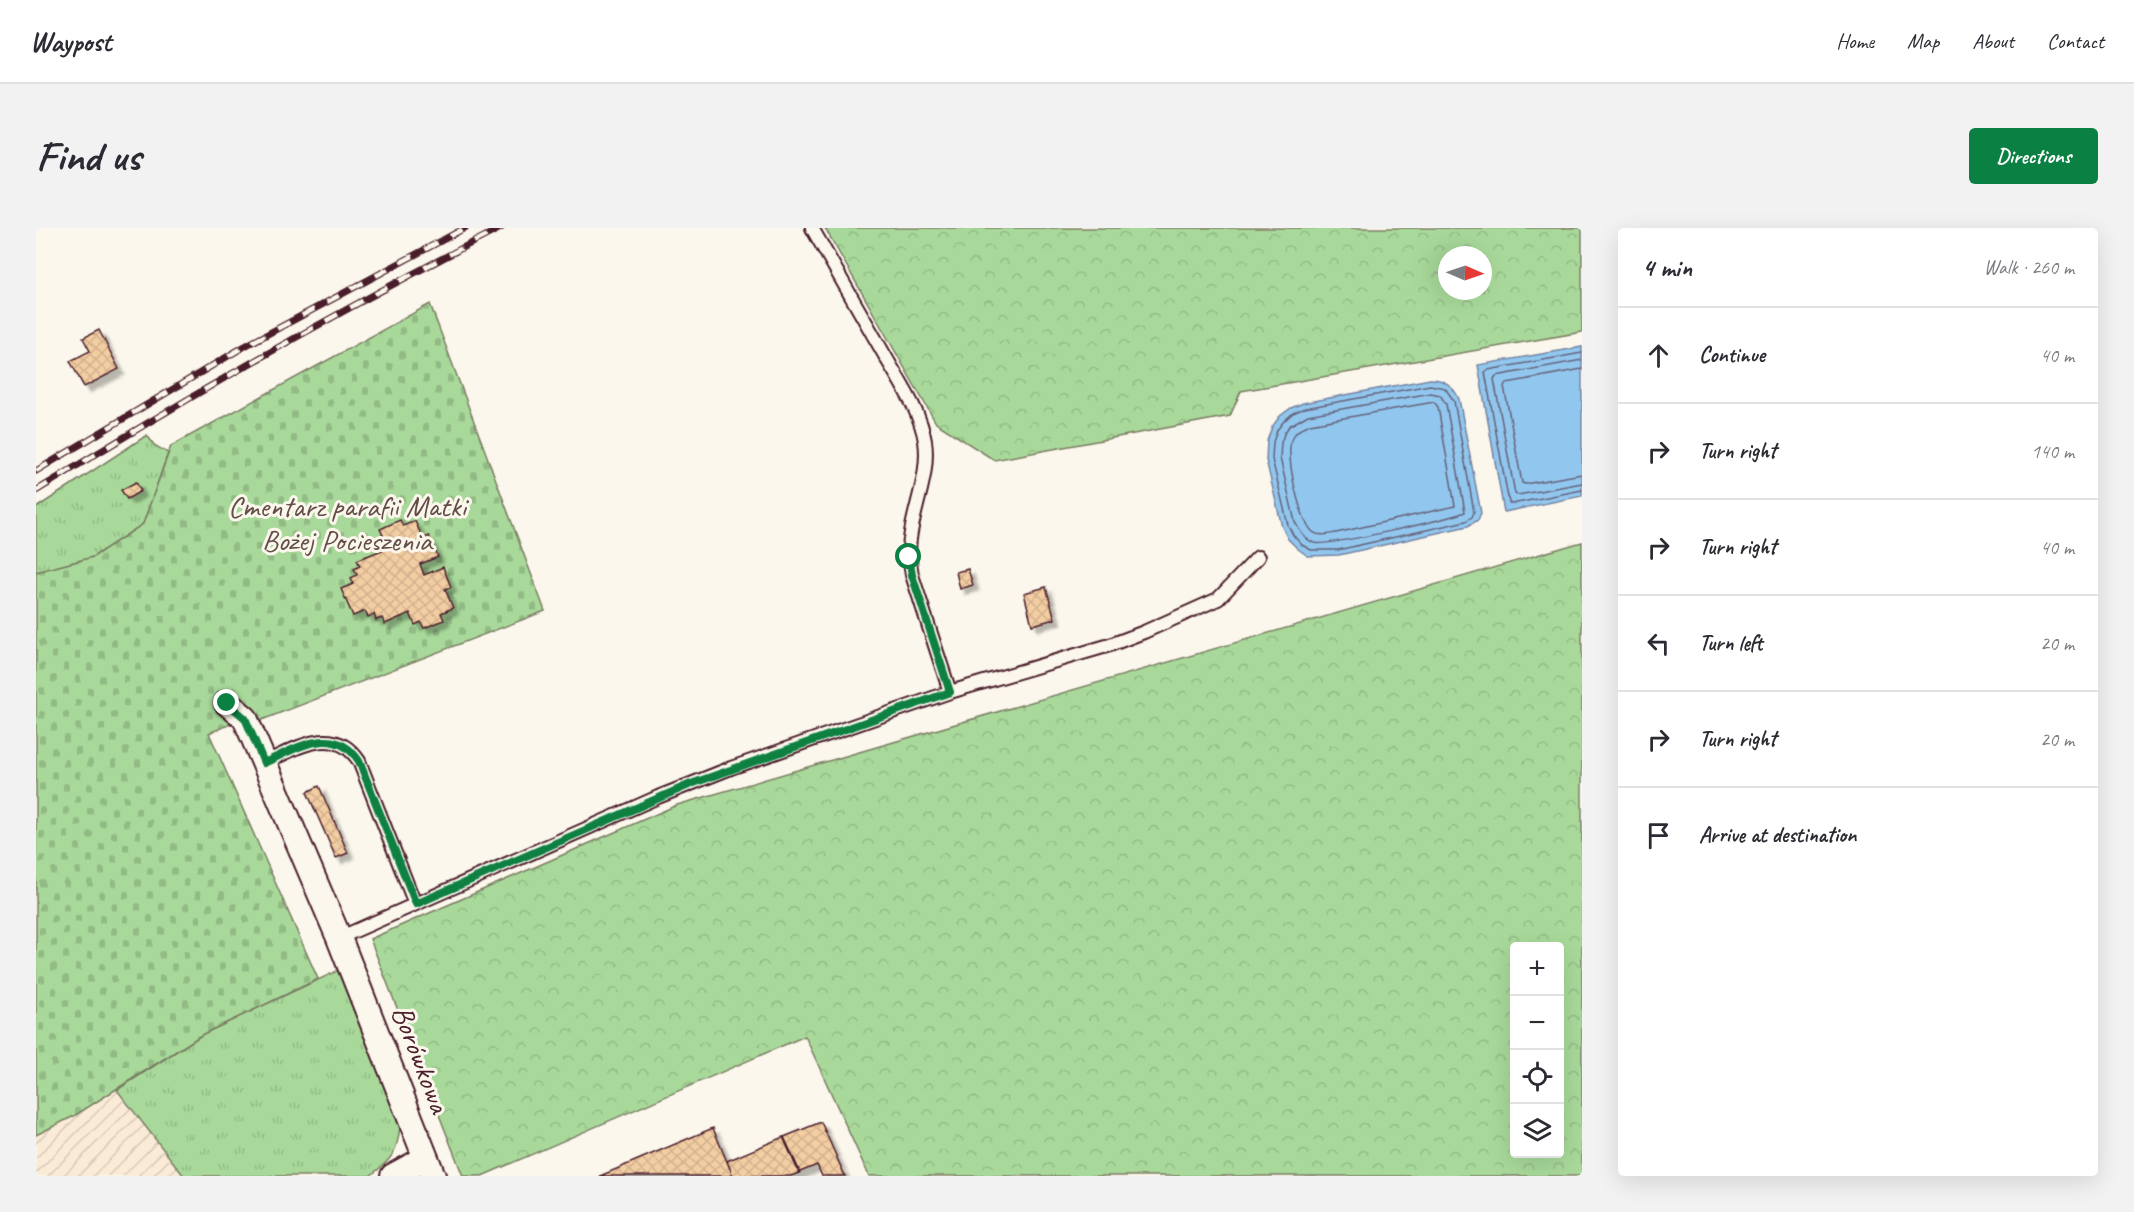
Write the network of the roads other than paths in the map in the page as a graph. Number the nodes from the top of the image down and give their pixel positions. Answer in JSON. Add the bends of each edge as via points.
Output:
{"nodes":[{"id":1,"x":812,"y":228,"type":"edge"},
{"id":2,"x":1258,"y":557,"type":"dead end"},
{"id":3,"x":950,"y":692,"type":"junction"},
{"id":4,"x":227,"y":703,"type":"dead end"},
{"id":5,"x":264,"y":763,"type":"junction"},
{"id":6,"x":416,"y":904,"type":"junction"},
{"id":7,"x":339,"y":938,"type":"junction"},
{"id":8,"x":429,"y":1167,"type":"edge"},
{"id":9,"x":393,"y":1176,"type":"edge"}],
"edges":[{"from":1,"to":3,"type":"lane","via":[[906,392],[925,440],[924,478],[909,557]]},
{"from":2,"to":3,"type":"lane","via":[[1218,599],[1144,632]]},
{"from":3,"to":6,"type":"lane","via":[[691,784]]},
{"from":4,"to":5,"type":"street","name":"Borówkowa","via":[[245,718]]},
{"from":5,"to":6,"type":"lane","via":[[324,740],[352,749]]},
{"from":5,"to":7,"type":"street","name":"Borówkowa"},
{"from":6,"to":7,"type":"lane"},
{"from":7,"to":8,"type":"street","name":"Borówkowa"},
{"from":8,"to":9,"type":"street"}]}
